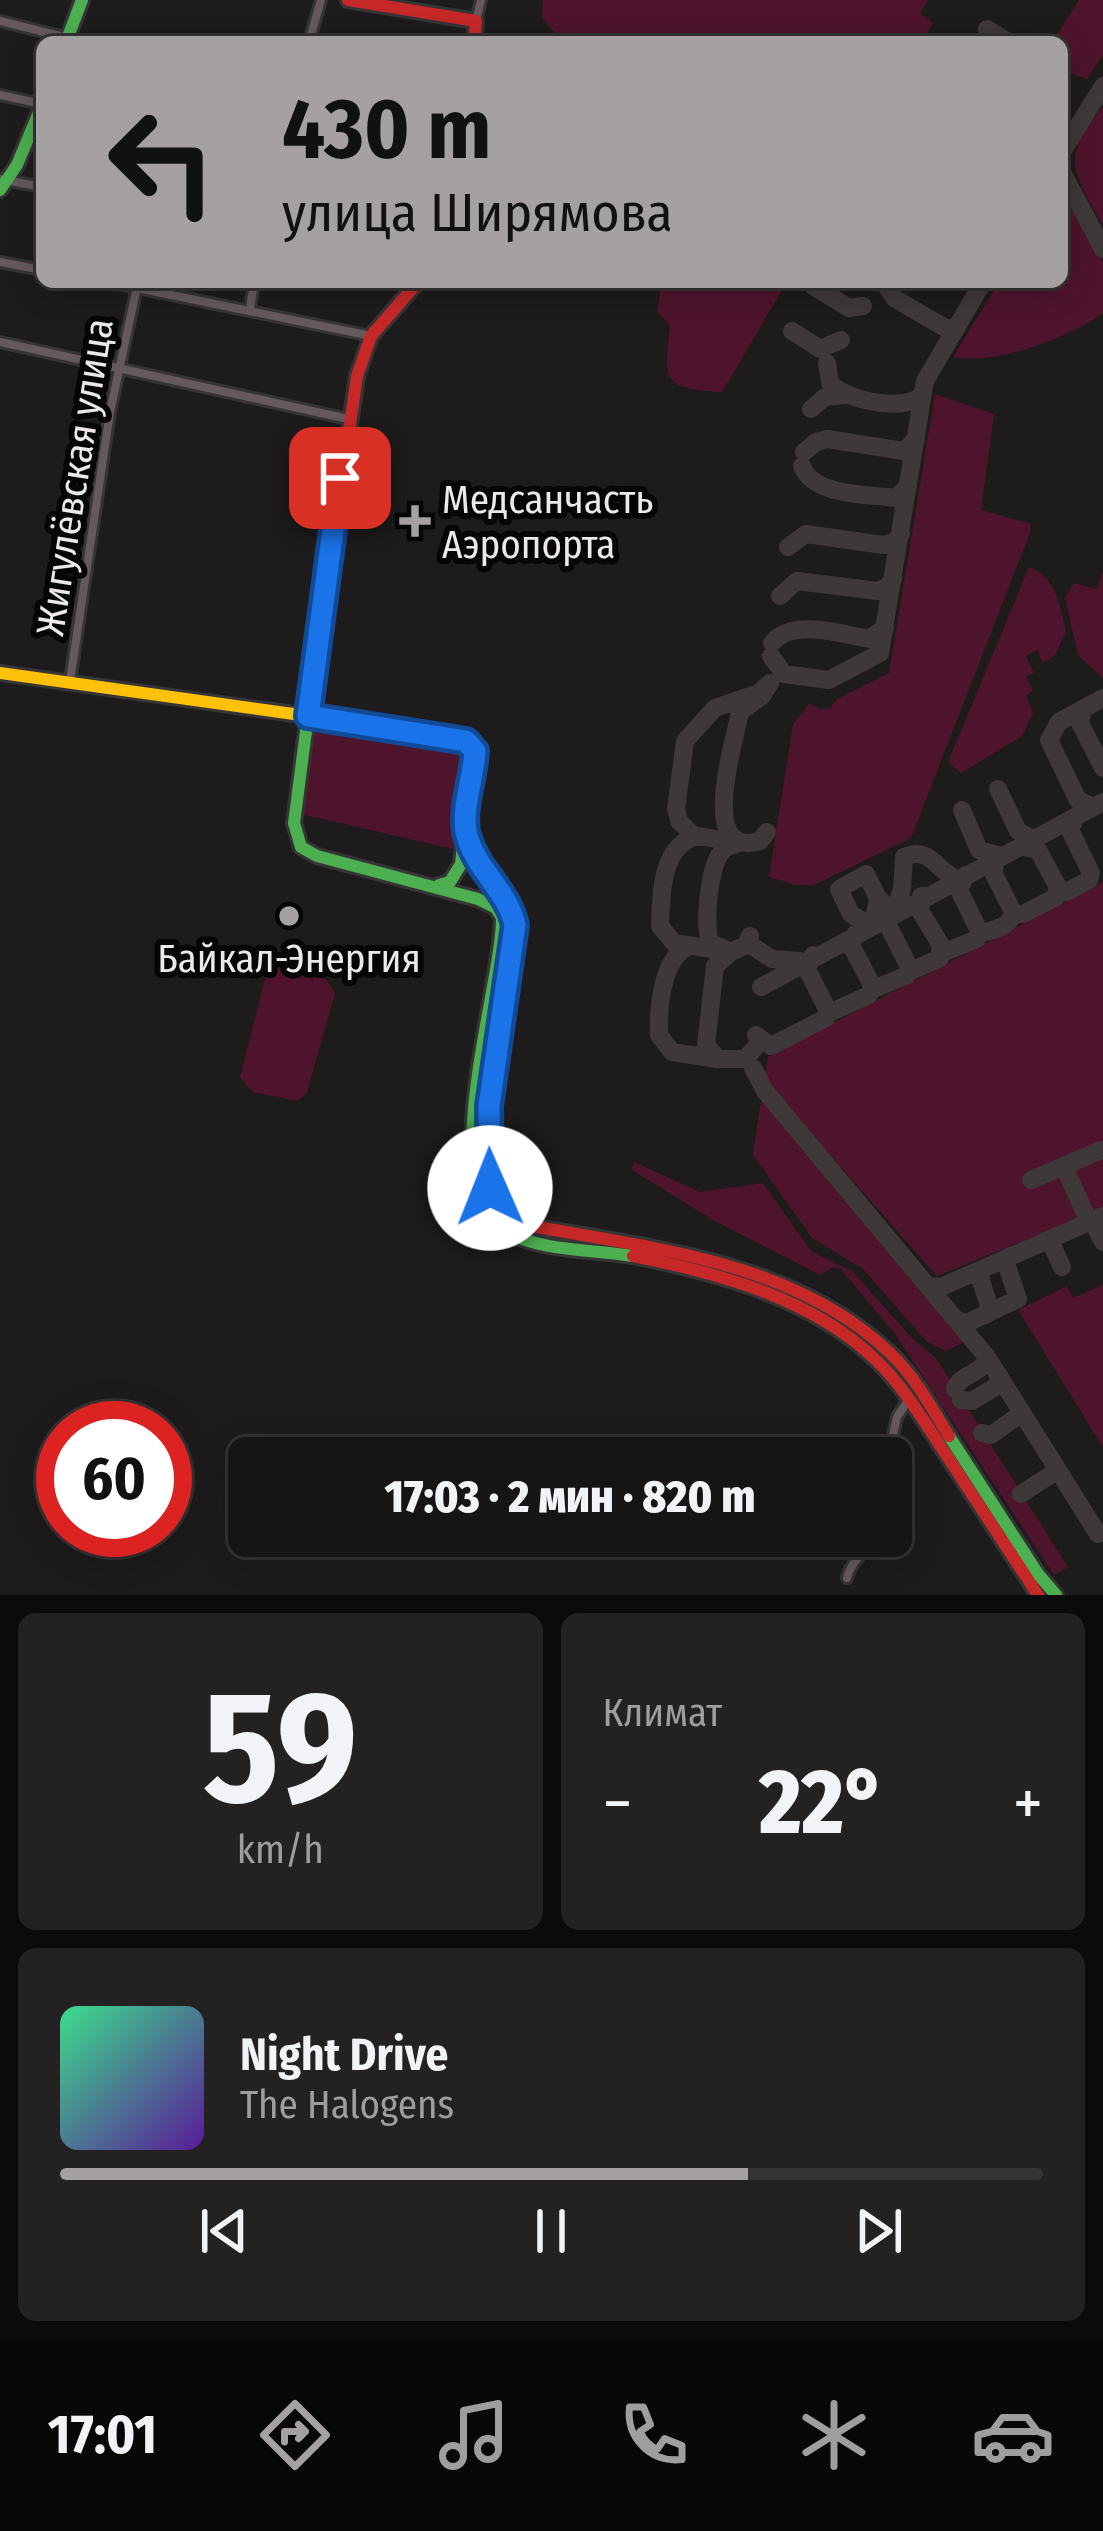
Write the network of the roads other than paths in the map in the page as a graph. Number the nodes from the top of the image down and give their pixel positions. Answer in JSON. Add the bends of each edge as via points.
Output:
{"nodes":[{"id":1,"x":82,"y":0,"type":"edge"},
{"id":2,"x":321,"y":0,"type":"edge"},
{"id":3,"x":348,"y":0,"type":"edge"},
{"id":4,"x":481,"y":0,"type":"edge"},
{"id":5,"x":0,"y":21,"type":"edge"},
{"id":6,"x":476,"y":22,"type":"junction"},
{"id":7,"x":53,"y":36,"type":"edge"},
{"id":8,"x":68,"y":36,"type":"edge"},
{"id":9,"x":311,"y":36,"type":"edge"},
{"id":10,"x":475,"y":36,"type":"edge"},
{"id":11,"x":0,"y":95,"type":"edge"},
{"id":12,"x":36,"y":103,"type":"edge"},
{"id":13,"x":36,"y":116,"type":"edge"},
{"id":14,"x":2,"y":183,"type":"edge"},
{"id":15,"x":36,"y":186,"type":"edge"},
{"id":16,"x":0,"y":262,"type":"edge"},
{"id":17,"x":36,"y":269,"type":"edge"},
{"id":18,"x":136,"y":288,"type":"edge"},
{"id":19,"x":151,"y":288,"type":"edge"},
{"id":20,"x":253,"y":288,"type":"edge"},
{"id":21,"x":413,"y":288,"type":"edge"},
{"id":22,"x":250,"y":309,"type":"junction"},
{"id":23,"x":370,"y":336,"type":"junction"},
{"id":24,"x":0,"y":342,"type":"edge"},
{"id":25,"x":118,"y":369,"type":"junction"},
{"id":26,"x":348,"y":419,"type":"junction"},
{"id":27,"x":0,"y":673,"type":"edge"},
{"id":28,"x":70,"y":683,"type":"junction"},
{"id":29,"x":308,"y":716,"type":"junction"},
{"id":30,"x":466,"y":816,"type":"junction"},
{"id":31,"x":425,"y":885,"type":"junction"},
{"id":32,"x":819,"y":1312,"type":"junction"},
{"id":33,"x":873,"y":1338,"type":"junction"},
{"id":34,"x":865,"y":1352,"type":"junction"},
{"id":35,"x":909,"y":1399,"type":"junction"},
{"id":36,"x":893,"y":1437,"type":"edge"},
{"id":37,"x":862,"y":1557,"type":"edge"},
{"id":38,"x":847,"y":1578,"type":"dead end"},
{"id":39,"x":1038,"y":1595,"type":"edge"},
{"id":40,"x":1056,"y":1595,"type":"edge"}],
"edges":[{"from":1,"to":8,"type":"main road"},
{"from":2,"to":9,"type":"street"},
{"from":3,"to":6,"type":"main road"},
{"from":4,"to":6,"type":"street"},
{"from":5,"to":7,"type":"street"},
{"from":6,"to":10,"type":"main road"},
{"from":11,"to":12,"type":"street"},
{"from":13,"to":14,"type":"main road"},
{"from":14,"to":15,"type":"street"},
{"from":16,"to":17,"type":"street"},
{"from":18,"to":25,"type":"street","name":"Жигулёвская улица"},
{"from":19,"to":22,"type":"street"},
{"from":20,"to":22,"type":"street"},
{"from":21,"to":23,"type":"main road"},
{"from":22,"to":23,"type":"street"},
{"from":23,"to":26,"type":"main road"},
{"from":24,"to":25,"type":"street"},
{"from":25,"to":26,"type":"street"},
{"from":25,"to":28,"type":"street","name":"Жигулёвская улица"},
{"from":26,"to":29,"type":"main road"},
{"from":27,"to":28,"type":"main road"},
{"from":28,"to":29,"type":"main road"},
{"from":29,"to":30,"type":"main road","via":[[470,744]]},
{"from":29,"to":31,"type":"main road","via":[[294,823],[301,847]]},
{"from":30,"to":31,"type":"main road","via":[[458,870],[444,886]]},
{"from":30,"to":32,"type":"main road","via":[[469,844],[515,925],[488,1119],[497,1205],[518,1222],[718,1264],[768,1281]]},
{"from":31,"to":32,"type":"main road","via":[[488,903],[502,919],[474,1148],[478,1201],[491,1220],[513,1235],[680,1266]]},
{"from":32,"to":33,"type":"main road"},
{"from":32,"to":34,"type":"main road"},
{"from":33,"to":34,"type":"main road","via":[[861,1339]]},
{"from":33,"to":40,"type":"main road","via":[[911,1378]]},
{"from":34,"to":35,"type":"main road"},
{"from":35,"to":36,"type":"street"},
{"from":35,"to":39,"type":"main road"},
{"from":37,"to":38,"type":"street"}]}
